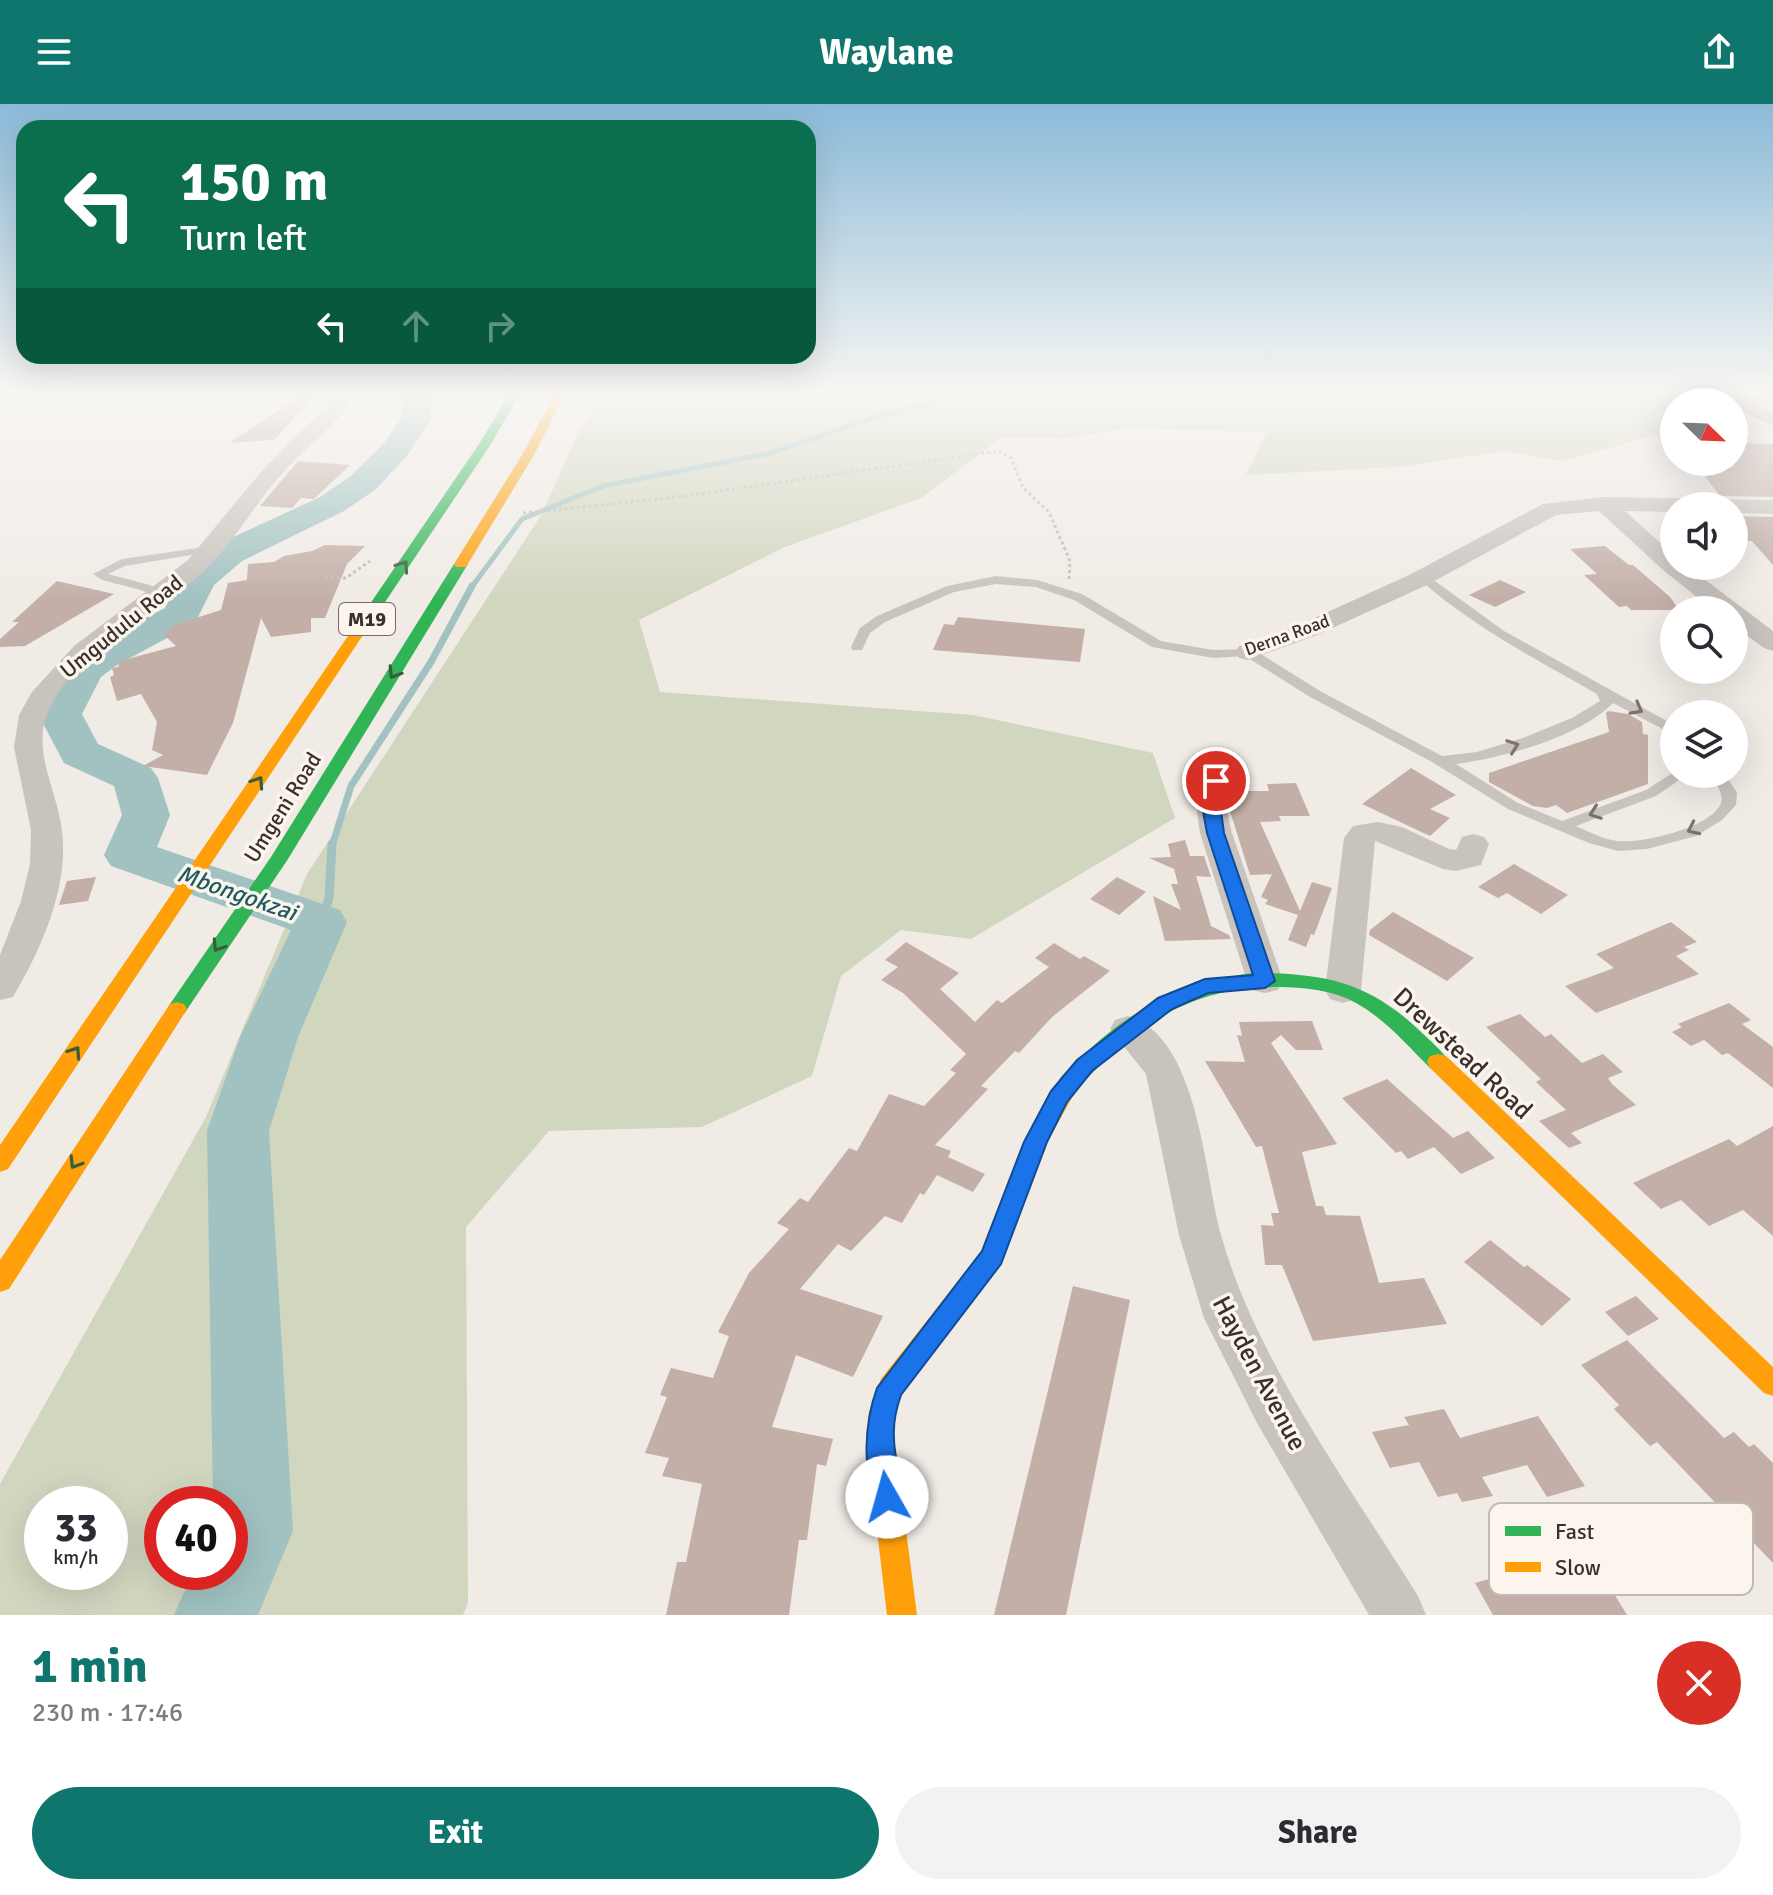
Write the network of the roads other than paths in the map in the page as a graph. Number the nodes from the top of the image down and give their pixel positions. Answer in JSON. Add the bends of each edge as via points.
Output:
{"nodes":[{"id":1,"x":283,"y":461,"type":"edge"},
{"id":2,"x":474,"y":461,"type":"edge"},
{"id":3,"x":525,"y":461,"type":"edge"},
{"id":4,"x":1604,"y":504,"type":"junction"},
{"id":5,"x":1660,"y":505,"type":"edge"},
{"id":6,"x":1748,"y":506,"type":"edge"},
{"id":7,"x":1773,"y":507,"type":"edge"},
{"id":8,"x":212,"y":549,"type":"junction"},
{"id":9,"x":1424,"y":577,"type":"junction"},
{"id":10,"x":160,"y":595,"type":"junction"},
{"id":11,"x":1711,"y":596,"type":"edge"},
{"id":12,"x":1748,"y":624,"type":"edge"},
{"id":13,"x":1773,"y":643,"type":"edge"},
{"id":14,"x":857,"y":647,"type":"dead end"},
{"id":15,"x":1248,"y":652,"type":"junction"},
{"id":16,"x":1599,"y":688,"type":"junction"},
{"id":17,"x":1660,"y":723,"type":"edge"},
{"id":18,"x":1437,"y":759,"type":"junction"},
{"id":19,"x":1216,"y":781,"type":"dead end"},
{"id":20,"x":1660,"y":787,"type":"edge"},
{"id":21,"x":1726,"y":788,"type":"edge"},
{"id":22,"x":1559,"y":827,"type":"junction"},
{"id":23,"x":1473,"y":844,"type":"dead end"},
{"id":24,"x":1265,"y":981,"type":"junction"},
{"id":25,"x":0,"y":988,"type":"edge"},
{"id":26,"x":1343,"y":990,"type":"junction"},
{"id":27,"x":1128,"y":1029,"type":"junction"},
{"id":28,"x":0,"y":1163,"type":"edge"},
{"id":29,"x":0,"y":1281,"type":"edge"},
{"id":30,"x":1773,"y":1384,"type":"edge"},
{"id":31,"x":902,"y":1615,"type":"edge"},
{"id":32,"x":1399,"y":1615,"type":"edge"}],
"edges":[{"from":1,"to":8,"type":"street","name":"Umgudulu Road"},
{"from":28,"to":2,"type":"main road","name":"Umgeni Road","number":"M19","one_way":true},
{"from":3,"to":29,"type":"main road","name":"Umgeni Road","number":"M19","one_way":true,"via":[[279,859]]},
{"from":4,"to":5,"type":"street","name":"Derna Road"},
{"from":4,"to":9,"type":"street","name":"Derna Road","via":[[1542,513]]},
{"from":4,"to":11,"type":"street"},
{"from":6,"to":7,"type":"street","name":"Derna Road"},
{"from":8,"to":10,"type":"street","name":"Umgudulu Road"},
{"from":8,"to":10,"type":"lane","via":[[122,563],[99,574]]},
{"from":9,"to":15,"type":"street","name":"Derna Road"},
{"from":9,"to":16,"type":"lane","via":[[1499,634]]},
{"from":10,"to":25,"type":"street","name":"Umgudulu Road","via":[[75,660],[51,684],[33,714],[29,734],[48,844],[27,933]]},
{"from":12,"to":13,"type":"street"},
{"from":14,"to":15,"type":"lane","name":"Derna Road","via":[[865,631],[881,619],[965,585],[996,580],[1067,592],[1157,644],[1213,654]]},
{"from":15,"to":18,"type":"lane"},
{"from":16,"to":17,"type":"lane","one_way":true},
{"from":18,"to":16,"type":"lane","one_way":true,"via":[[1486,756],[1581,721],[1607,702]]},
{"from":18,"to":22,"type":"lane","via":[[1513,806]]},
{"from":19,"to":24,"type":"street","via":[[1216,833]]},
{"from":20,"to":22,"type":"lane","one_way":true},
{"from":21,"to":22,"type":"lane","one_way":true,"via":[[1728,805],[1717,817],[1690,833],[1647,844],[1618,846]]},
{"from":23,"to":26,"type":"street","via":[[1470,858],[1455,861],[1387,832],[1364,833],[1357,855]]},
{"from":24,"to":26,"type":"main road","name":"Drewstead Road"},
{"from":24,"to":27,"type":"main road","name":"Drewstead Road","via":[[1187,992]]},
{"from":26,"to":30,"type":"main road","name":"Drewstead Road","via":[[1395,1021]]},
{"from":27,"to":31,"type":"main road","name":"Drewstead Road","via":[[1085,1065],[1059,1097],[1035,1142],[992,1257],[890,1388],[880,1438]]},
{"from":27,"to":32,"type":"street","name":"Hayden Avenue","via":[[1163,1068],[1200,1235],[1227,1318]]}]}
